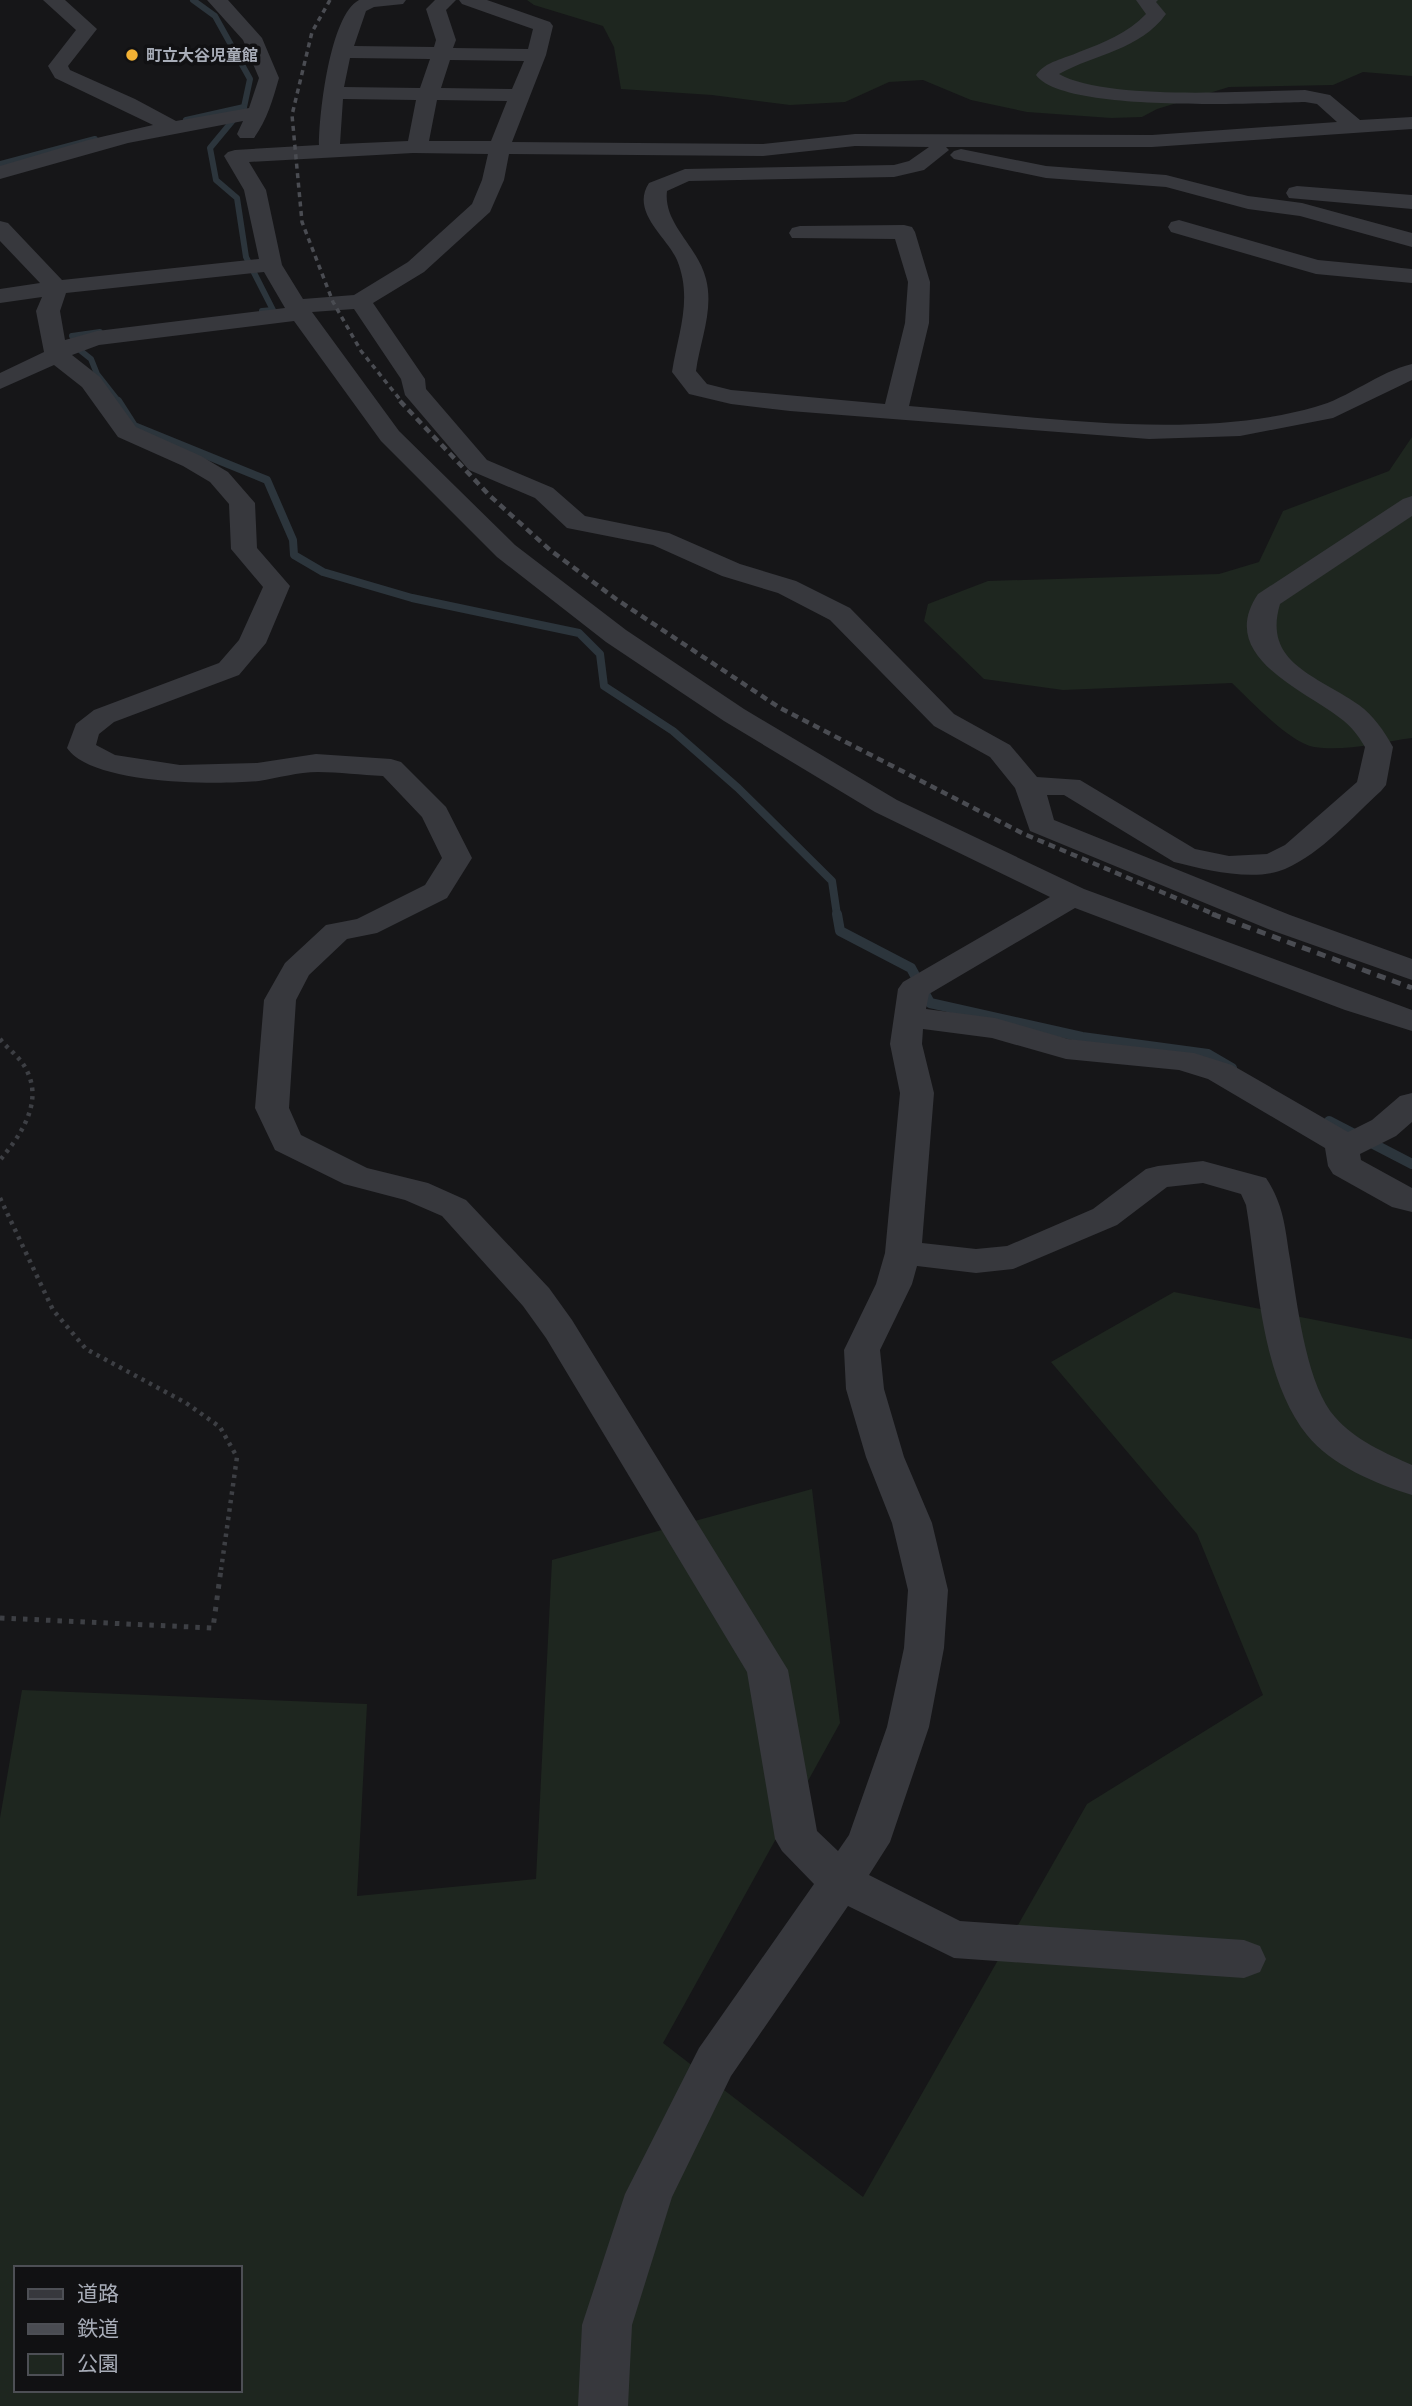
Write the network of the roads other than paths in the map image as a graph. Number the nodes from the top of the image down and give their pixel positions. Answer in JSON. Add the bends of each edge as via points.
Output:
{"nodes":[{"id":1,"x":53,"y":0,"type":"edge"},
{"id":2,"x":217,"y":0,"type":"edge"},
{"id":3,"x":396,"y":0,"type":"edge"},
{"id":4,"x":446,"y":0,"type":"edge"},
{"id":5,"x":469,"y":0,"type":"edge"},
{"id":6,"x":1148,"y":0,"type":"edge"},
{"id":7,"x":342,"y":52,"type":"junction"},
{"id":8,"x":443,"y":53,"type":"junction"},
{"id":9,"x":536,"y":55,"type":"junction"},
{"id":10,"x":332,"y":93,"type":"junction"},
{"id":11,"x":428,"y":94,"type":"junction"},
{"id":12,"x":520,"y":95,"type":"junction"},
{"id":13,"x":258,"y":113,"type":"junction"},
{"id":14,"x":1355,"y":127,"type":"junction"},
{"id":15,"x":1407,"y":127,"type":"edge"},
{"id":16,"x":174,"y":128,"type":"junction"},
{"id":17,"x":908,"y":139,"type":"junction"},
{"id":18,"x":500,"y":146,"type":"junction"},
{"id":19,"x":418,"y":147,"type":"junction"},
{"id":20,"x":938,"y":150,"type":"junction"},
{"id":21,"x":330,"y":151,"type":"junction"},
{"id":22,"x":235,"y":156,"type":"junction"},
{"id":23,"x":0,"y":173,"type":"edge"},
{"id":24,"x":1114,"y":178,"type":"junction"},
{"id":25,"x":1412,"y":202,"type":"edge"},
{"id":26,"x":1179,"y":227,"type":"dead end"},
{"id":27,"x":0,"y":228,"type":"edge"},
{"id":28,"x":800,"y":233,"type":"dead end"},
{"id":29,"x":1412,"y":240,"type":"edge"},
{"id":30,"x":271,"y":265,"type":"junction"},
{"id":31,"x":1412,"y":276,"type":"edge"},
{"id":32,"x":57,"y":288,"type":"junction"},
{"id":33,"x":0,"y":296,"type":"edge"},
{"id":34,"x":360,"y":301,"type":"junction"},
{"id":35,"x":298,"y":310,"type":"junction"},
{"id":36,"x":56,"y":355,"type":"junction"},
{"id":37,"x":1412,"y":371,"type":"edge"},
{"id":38,"x":0,"y":382,"type":"edge"},
{"id":39,"x":895,"y":412,"type":"junction"},
{"id":40,"x":1412,"y":504,"type":"edge"},
{"id":41,"x":1029,"y":786,"type":"junction"},
{"id":42,"x":1073,"y":896,"type":"junction"},
{"id":43,"x":1412,"y":970,"type":"edge"},
{"id":44,"x":908,"y":1017,"type":"junction"},
{"id":45,"x":1412,"y":1021,"type":"edge"},
{"id":46,"x":1412,"y":1104,"type":"edge"},
{"id":47,"x":1342,"y":1149,"type":"junction"},
{"id":48,"x":1412,"y":1201,"type":"edge"},
{"id":49,"x":903,"y":1253,"type":"junction"},
{"id":50,"x":1412,"y":1481,"type":"edge"},
{"id":51,"x":840,"y":1881,"type":"junction"},
{"id":52,"x":1244,"y":1959,"type":"dead end"},
{"id":53,"x":604,"y":2406,"type":"edge"}],
"edges":[{"from":1,"to":16,"type":"street","via":[[87,29],[58,66],[62,74]]},
{"from":2,"to":13,"type":"street","via":[[252,38],[269,78]]},
{"from":3,"to":7,"type":"street","via":[[358,8]]},
{"from":4,"to":8,"type":"street","via":[[436,9],[446,33]]},
{"from":5,"to":9,"type":"street","via":[[543,26]]},
{"from":6,"to":14,"type":"street","via":[[1156,14],[1148,24],[1046,75],[1053,82],[1109,94],[1314,97],[1324,99]]},
{"from":7,"to":8,"type":"street"},
{"from":7,"to":10,"type":"street"},
{"from":8,"to":9,"type":"street"},
{"from":8,"to":11,"type":"street"},
{"from":9,"to":12,"type":"street"},
{"from":10,"to":11,"type":"street"},
{"from":10,"to":21,"type":"street"},
{"from":11,"to":12,"type":"street"},
{"from":11,"to":19,"type":"street"},
{"from":12,"to":18,"type":"street"},
{"from":13,"to":16,"type":"street"},
{"from":13,"to":22,"type":"street"},
{"from":14,"to":15,"type":"street"},
{"from":14,"to":17,"type":"street","via":[[1152,141]]},
{"from":16,"to":23,"type":"street"},
{"from":17,"to":18,"type":"street","via":[[763,150]]},
{"from":17,"to":20,"type":"street"},
{"from":18,"to":19,"type":"street"},
{"from":18,"to":34,"type":"street","via":[[482,207],[416,267]]},
{"from":19,"to":21,"type":"street"},
{"from":20,"to":24,"type":"street","via":[[1046,172]]},
{"from":20,"to":39,"type":"street","via":[[923,164],[876,173],[685,175],[657,188],[654,201],[657,217],[683,250],[696,284],[698,312],[684,372],[698,389],[732,397]]},
{"from":21,"to":22,"type":"street"},
{"from":22,"to":30,"type":"street","via":[[255,190]]},
{"from":24,"to":25,"type":"street","via":[[1167,173],[1261,191]]},
{"from":24,"to":29,"type":"street","via":[[1166,181],[1248,202],[1302,209]]},
{"from":26,"to":31,"type":"street","via":[[1316,267]]},
{"from":27,"to":32,"type":"street"},
{"from":28,"to":39,"type":"street","via":[[904,232],[919,282],[917,323]]},
{"from":30,"to":32,"type":"street"},
{"from":30,"to":35,"type":"street"},
{"from":32,"to":33,"type":"street"},
{"from":32,"to":36,"type":"street","via":[[48,312]]},
{"from":34,"to":35,"type":"street"},
{"from":34,"to":41,"type":"street","via":[[413,379],[414,390],[478,465],[544,493],[576,522],[660,539],[731,570],[787,587],[840,614],[944,720],[1000,751]]},
{"from":35,"to":36,"type":"street","via":[[97,338]]},
{"from":35,"to":42,"type":"street","via":[[390,436],[506,551],[615,636],[734,715],[886,806]]},
{"from":36,"to":38,"type":"street"},
{"from":36,"to":51,"type":"street","via":[[91,382],[127,432],[219,477],[242,503],[244,549],[277,586],[252,643],[229,669],[104,716],[86,730],[80,748],[107,763],[180,774],[257,772],[316,763],[391,768],[435,813],[457,858],[436,891],[366,926],[337,932],[296,970],[280,1000],[272,1108],[287,1142],[356,1176],[416,1191],[454,1208],[536,1297],[767,1670],[797,1839]]},
{"from":37,"to":39,"type":"street","via":[[1324,413],[1240,429],[1149,432]]},
{"from":40,"to":41,"type":"street","via":[[1268,600],[1260,615],[1265,644],[1283,670],[1364,723],[1379,747],[1371,785],[1296,851],[1273,863],[1229,865],[1185,856],[1070,786]]},
{"from":41,"to":43,"type":"street","via":[[1041,825],[1279,922]]},
{"from":42,"to":44,"type":"street","via":[[914,989]]},
{"from":42,"to":45,"type":"street"},
{"from":44,"to":47,"type":"street","via":[[995,1028],[1066,1049],[1182,1060],[1220,1072],[1341,1143]]},
{"from":44,"to":49,"type":"street","via":[[906,1044],[917,1093]]},
{"from":46,"to":47,"type":"street","via":[[1384,1128]]},
{"from":47,"to":48,"type":"street","via":[[1345,1166]]},
{"from":49,"to":50,"type":"street","via":[[976,1261],[1013,1257],[1105,1217],[1158,1177],[1203,1172],[1254,1186],[1264,1205],[1298,1389],[1320,1426],[1365,1460]]},
{"from":49,"to":51,"type":"street","via":[[894,1284],[862,1350],[865,1389],[885,1457],[912,1523],[928,1590],[924,1648],[908,1727],[868,1842]]},
{"from":51,"to":52,"type":"street","via":[[954,1939]]},
{"from":51,"to":53,"type":"street","via":[[715,2062],[649,2194],[607,2325]]}]}
